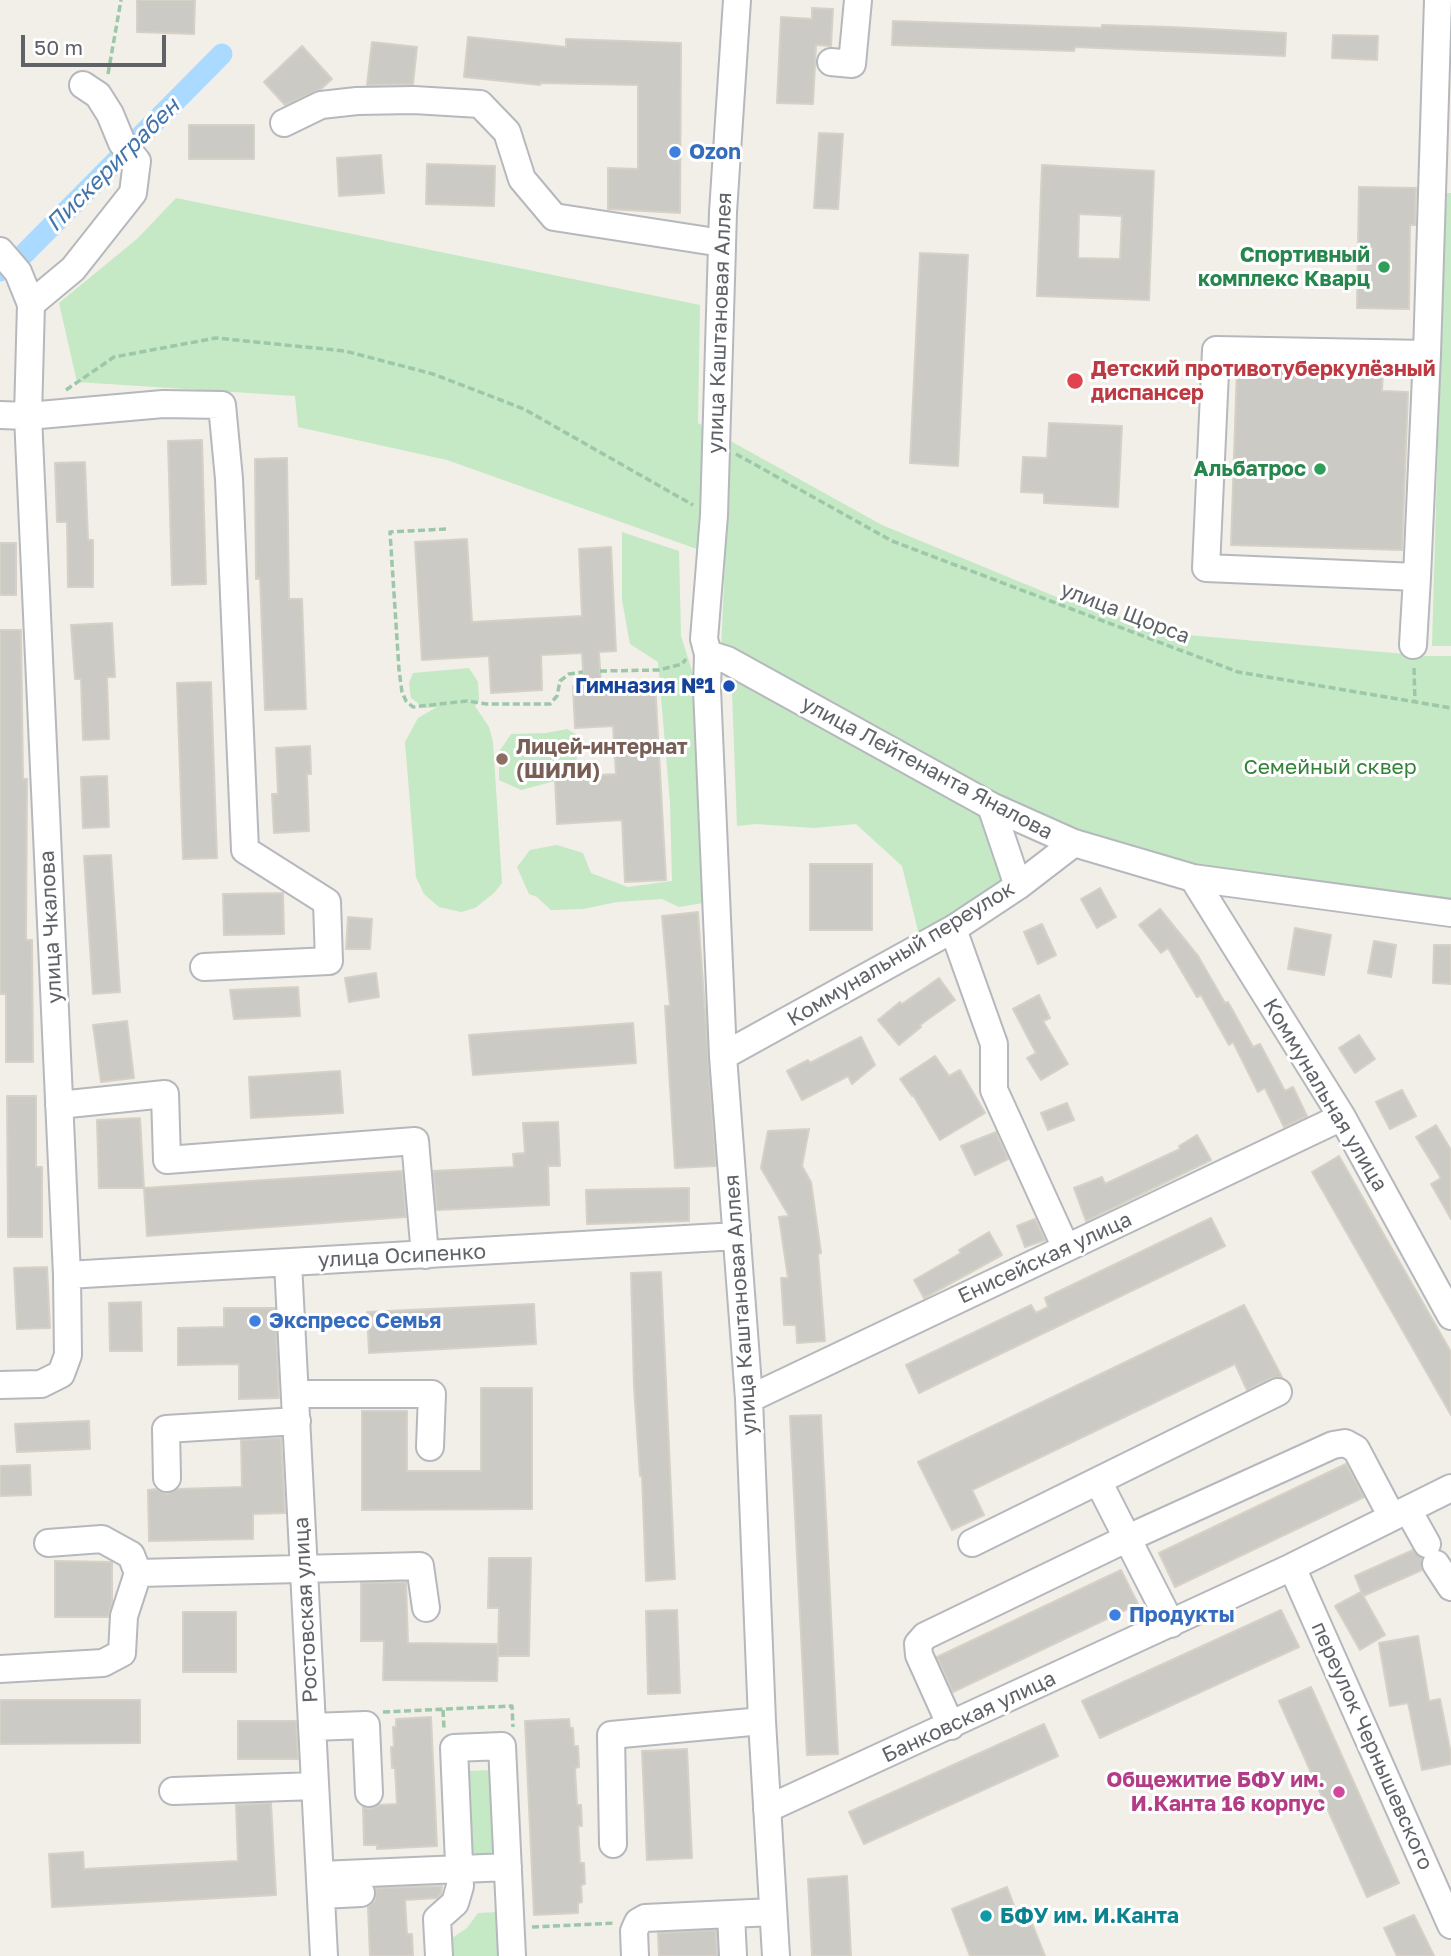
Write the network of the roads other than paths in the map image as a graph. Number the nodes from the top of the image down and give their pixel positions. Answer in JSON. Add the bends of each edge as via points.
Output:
{"nodes":[{"id":1,"x":737,"y":0,"type":"edge"},
{"id":2,"x":858,"y":0,"type":"edge"},
{"id":3,"x":1438,"y":0,"type":"edge"},
{"id":4,"x":831,"y":62,"type":"dead end"},
{"id":5,"x":90,"y":90,"type":"road end"},
{"id":6,"x":284,"y":123,"type":"dead end"},
{"id":7,"x":722,"y":243,"type":"junction"},
{"id":8,"x":8,"y":260,"type":"edge"},
{"id":9,"x":31,"y":304,"type":"junction"},
{"id":10,"x":1427,"y":354,"type":"junction"},
{"id":11,"x":0,"y":415,"type":"edge"},
{"id":12,"x":28,"y":416,"type":"junction"},
{"id":13,"x":1417,"y":577,"type":"junction"},
{"id":14,"x":1413,"y":645,"type":"road end"},
{"id":15,"x":700,"y":652,"type":"junction"},
{"id":16,"x":991,"y":806,"type":"junction"},
{"id":17,"x":1073,"y":843,"type":"junction"},
{"id":18,"x":1194,"y":878,"type":"junction"},
{"id":19,"x":1018,"y":886,"type":"junction"},
{"id":20,"x":1451,"y":913,"type":"edge"},
{"id":21,"x":953,"y":929,"type":"junction"},
{"id":22,"x":204,"y":967,"type":"dead end"},
{"id":23,"x":723,"y":1056,"type":"junction"},
{"id":24,"x":59,"y":1105,"type":"junction"},
{"id":25,"x":1342,"y":1117,"type":"junction"},
{"id":26,"x":737,"y":1236,"type":"junction"},
{"id":27,"x":1066,"y":1248,"type":"junction"},
{"id":28,"x":425,"y":1255,"type":"junction"},
{"id":29,"x":288,"y":1263,"type":"junction"},
{"id":30,"x":66,"y":1275,"type":"junction"},
{"id":31,"x":1451,"y":1316,"type":"edge"},
{"id":32,"x":0,"y":1385,"type":"edge"},
{"id":33,"x":1278,"y":1392,"type":"dead end"},
{"id":34,"x":295,"y":1394,"type":"junction"},
{"id":35,"x":749,"y":1399,"type":"junction"},
{"id":36,"x":297,"y":1421,"type":"junction"},
{"id":37,"x":430,"y":1447,"type":"dead end"},
{"id":38,"x":167,"y":1478,"type":"dead end"},
{"id":39,"x":1098,"y":1481,"type":"junction"},
{"id":40,"x":1451,"y":1488,"type":"edge"},
{"id":41,"x":1400,"y":1514,"type":"junction"},
{"id":42,"x":1128,"y":1538,"type":"junction"},
{"id":43,"x":48,"y":1543,"type":"dead end"},
{"id":44,"x":972,"y":1543,"type":"dead end"},
{"id":45,"x":304,"y":1567,"type":"junction"},
{"id":46,"x":1292,"y":1567,"type":"junction"},
{"id":47,"x":138,"y":1573,"type":"junction"},
{"id":48,"x":1451,"y":1587,"type":"edge"},
{"id":49,"x":426,"y":1608,"type":"dead end"},
{"id":50,"x":1171,"y":1624,"type":"junction"},
{"id":51,"x":0,"y":1669,"type":"edge"},
{"id":52,"x":762,"y":1721,"type":"junction"},
{"id":53,"x":951,"y":1726,"type":"junction"},
{"id":54,"x":312,"y":1727,"type":"junction"},
{"id":55,"x":316,"y":1787,"type":"junction"},
{"id":56,"x":173,"y":1791,"type":"dead end"},
{"id":57,"x":369,"y":1793,"type":"dead end"},
{"id":58,"x":768,"y":1809,"type":"junction"},
{"id":59,"x":613,"y":1844,"type":"dead end"},
{"id":60,"x":508,"y":1867,"type":"junction"},
{"id":61,"x":460,"y":1869,"type":"junction"},
{"id":62,"x":321,"y":1885,"type":"junction"},
{"id":63,"x":361,"y":1893,"type":"dead end"},
{"id":64,"x":773,"y":1912,"type":"junction"},
{"id":65,"x":731,"y":1914,"type":"junction"},
{"id":66,"x":1451,"y":1925,"type":"edge"},
{"id":67,"x":324,"y":1956,"type":"edge"},
{"id":68,"x":439,"y":1956,"type":"edge"},
{"id":69,"x":512,"y":1956,"type":"edge"},
{"id":70,"x":635,"y":1956,"type":"edge"},
{"id":71,"x":733,"y":1956,"type":"edge"},
{"id":72,"x":776,"y":1956,"type":"edge"}],
"edges":[{"from":1,"to":7,"type":"street","name":"улица Каштановая Аллея"},
{"from":2,"to":4,"type":"street","via":[[852,64]]},
{"from":3,"to":10,"type":"street"},
{"from":5,"to":9,"type":"street","via":[[110,114],[129,152],[133,193],[73,269]]},
{"from":6,"to":7,"type":"street","via":[[321,105],[357,101],[480,104],[507,132],[522,179],[554,217]]},
{"from":7,"to":15,"type":"street","name":"улица Каштановая Аллея","via":[[714,515]]},
{"from":8,"to":9,"type":"street"},
{"from":9,"to":12,"type":"street","name":"улица Чкалова"},
{"from":10,"to":13,"type":"street"},
{"from":10,"to":13,"type":"street","via":[[1216,350],[1206,568]]},
{"from":11,"to":12,"type":"street"},
{"from":12,"to":22,"type":"street","via":[[163,404],[222,405],[245,850],[327,902],[329,961]]},
{"from":12,"to":24,"type":"street","name":"улица Чкалова"},
{"from":13,"to":14,"type":"street"},
{"from":15,"to":16,"type":"street","name":"улица Лейтенанта Яналова","via":[[727,660]]},
{"from":15,"to":23,"type":"street","name":"улица Каштановая Аллея","via":[[707,689]]},
{"from":16,"to":17,"type":"street","name":"улица Лейтенанта Яналова"},
{"from":16,"to":19,"type":"street"},
{"from":17,"to":18,"type":"street","name":"улица Лейтенанта Яналова"},
{"from":17,"to":19,"type":"street","name":"Коммунальный переулок"},
{"from":18,"to":20,"type":"street","name":"улица Лейтенанта Яналова"},
{"from":18,"to":25,"type":"street","name":"Коммунальная улица"},
{"from":19,"to":21,"type":"street","name":"Коммунальный переулок"},
{"from":21,"to":23,"type":"street","name":"Коммунальный переулок"},
{"from":21,"to":27,"type":"street","via":[[994,1044],[994,1090]]},
{"from":23,"to":26,"type":"street","name":"улица Каштановая Аллея"},
{"from":24,"to":28,"type":"street","via":[[165,1094],[167,1160],[415,1141]]},
{"from":24,"to":30,"type":"street","name":"улица Чкалова"},
{"from":25,"to":27,"type":"street","name":"Енисейская улица"},
{"from":25,"to":31,"type":"street","name":"Коммунальная улица"},
{"from":26,"to":28,"type":"street","name":"улица Осипенко"},
{"from":26,"to":35,"type":"street","name":"улица Каштановая Аллея"},
{"from":27,"to":35,"type":"street","name":"Енисейская улица"},
{"from":28,"to":29,"type":"street","name":"улица Осипенко"},
{"from":29,"to":30,"type":"street","name":"улица Осипенко"},
{"from":29,"to":34,"type":"street","name":"Ростовская улица"},
{"from":30,"to":32,"type":"street","name":"улица Чкалова","via":[[68,1355],[61,1374],[41,1384]]},
{"from":33,"to":39,"type":"street"},
{"from":34,"to":36,"type":"street","name":"Ростовская улица"},
{"from":34,"to":37,"type":"street","via":[[432,1394]]},
{"from":35,"to":52,"type":"street","name":"улица Каштановая Аллея"},
{"from":36,"to":38,"type":"street","via":[[166,1429]]},
{"from":36,"to":45,"type":"street","name":"Ростовская улица"},
{"from":39,"to":42,"type":"street"},
{"from":39,"to":44,"type":"street"},
{"from":40,"to":41,"type":"street","name":"Банковская улица"},
{"from":41,"to":42,"type":"street","via":[[1356,1448],[1345,1443]]},
{"from":41,"to":46,"type":"street","name":"Банковская улица"},
{"from":41,"to":48,"type":"street"},
{"from":42,"to":50,"type":"street"},
{"from":42,"to":53,"type":"street","via":[[925,1636],[918,1644],[919,1655]]},
{"from":43,"to":47,"type":"street","via":[[102,1539],[131,1555]]},
{"from":45,"to":47,"type":"street"},
{"from":45,"to":49,"type":"street","via":[[419,1566]]},
{"from":45,"to":54,"type":"street","name":"Ростовская улица"},
{"from":46,"to":50,"type":"street","name":"Банковская улица"},
{"from":46,"to":66,"type":"street","name":"переулок Чернышевского"},
{"from":47,"to":51,"type":"street","via":[[124,1616],[122,1653],[103,1663]]},
{"from":50,"to":53,"type":"street","name":"Банковская улица"},
{"from":52,"to":58,"type":"street","name":"улица Каштановая Аллея"},
{"from":52,"to":59,"type":"street","via":[[611,1735]]},
{"from":53,"to":58,"type":"street","name":"Банковская улица"},
{"from":54,"to":55,"type":"street","name":"Ростовская улица"},
{"from":54,"to":57,"type":"street","via":[[366,1725]]},
{"from":55,"to":56,"type":"street"},
{"from":55,"to":62,"type":"street","name":"Ростовская улица"},
{"from":58,"to":64,"type":"street","name":"улица Каштановая Аллея"},
{"from":60,"to":61,"type":"street"},
{"from":60,"to":61,"type":"street","via":[[502,1746],[454,1748]]},
{"from":60,"to":69,"type":"street"},
{"from":61,"to":62,"type":"street"},
{"from":61,"to":68,"type":"street","via":[[455,1903],[437,1919]]},
{"from":62,"to":63,"type":"street"},
{"from":62,"to":67,"type":"street","name":"Ростовская улица"},
{"from":64,"to":65,"type":"street"},
{"from":64,"to":72,"type":"street","name":"улица Каштановая Аллея"},
{"from":65,"to":70,"type":"street","via":[[645,1918],[634,1931]]},
{"from":65,"to":71,"type":"street"}]}
